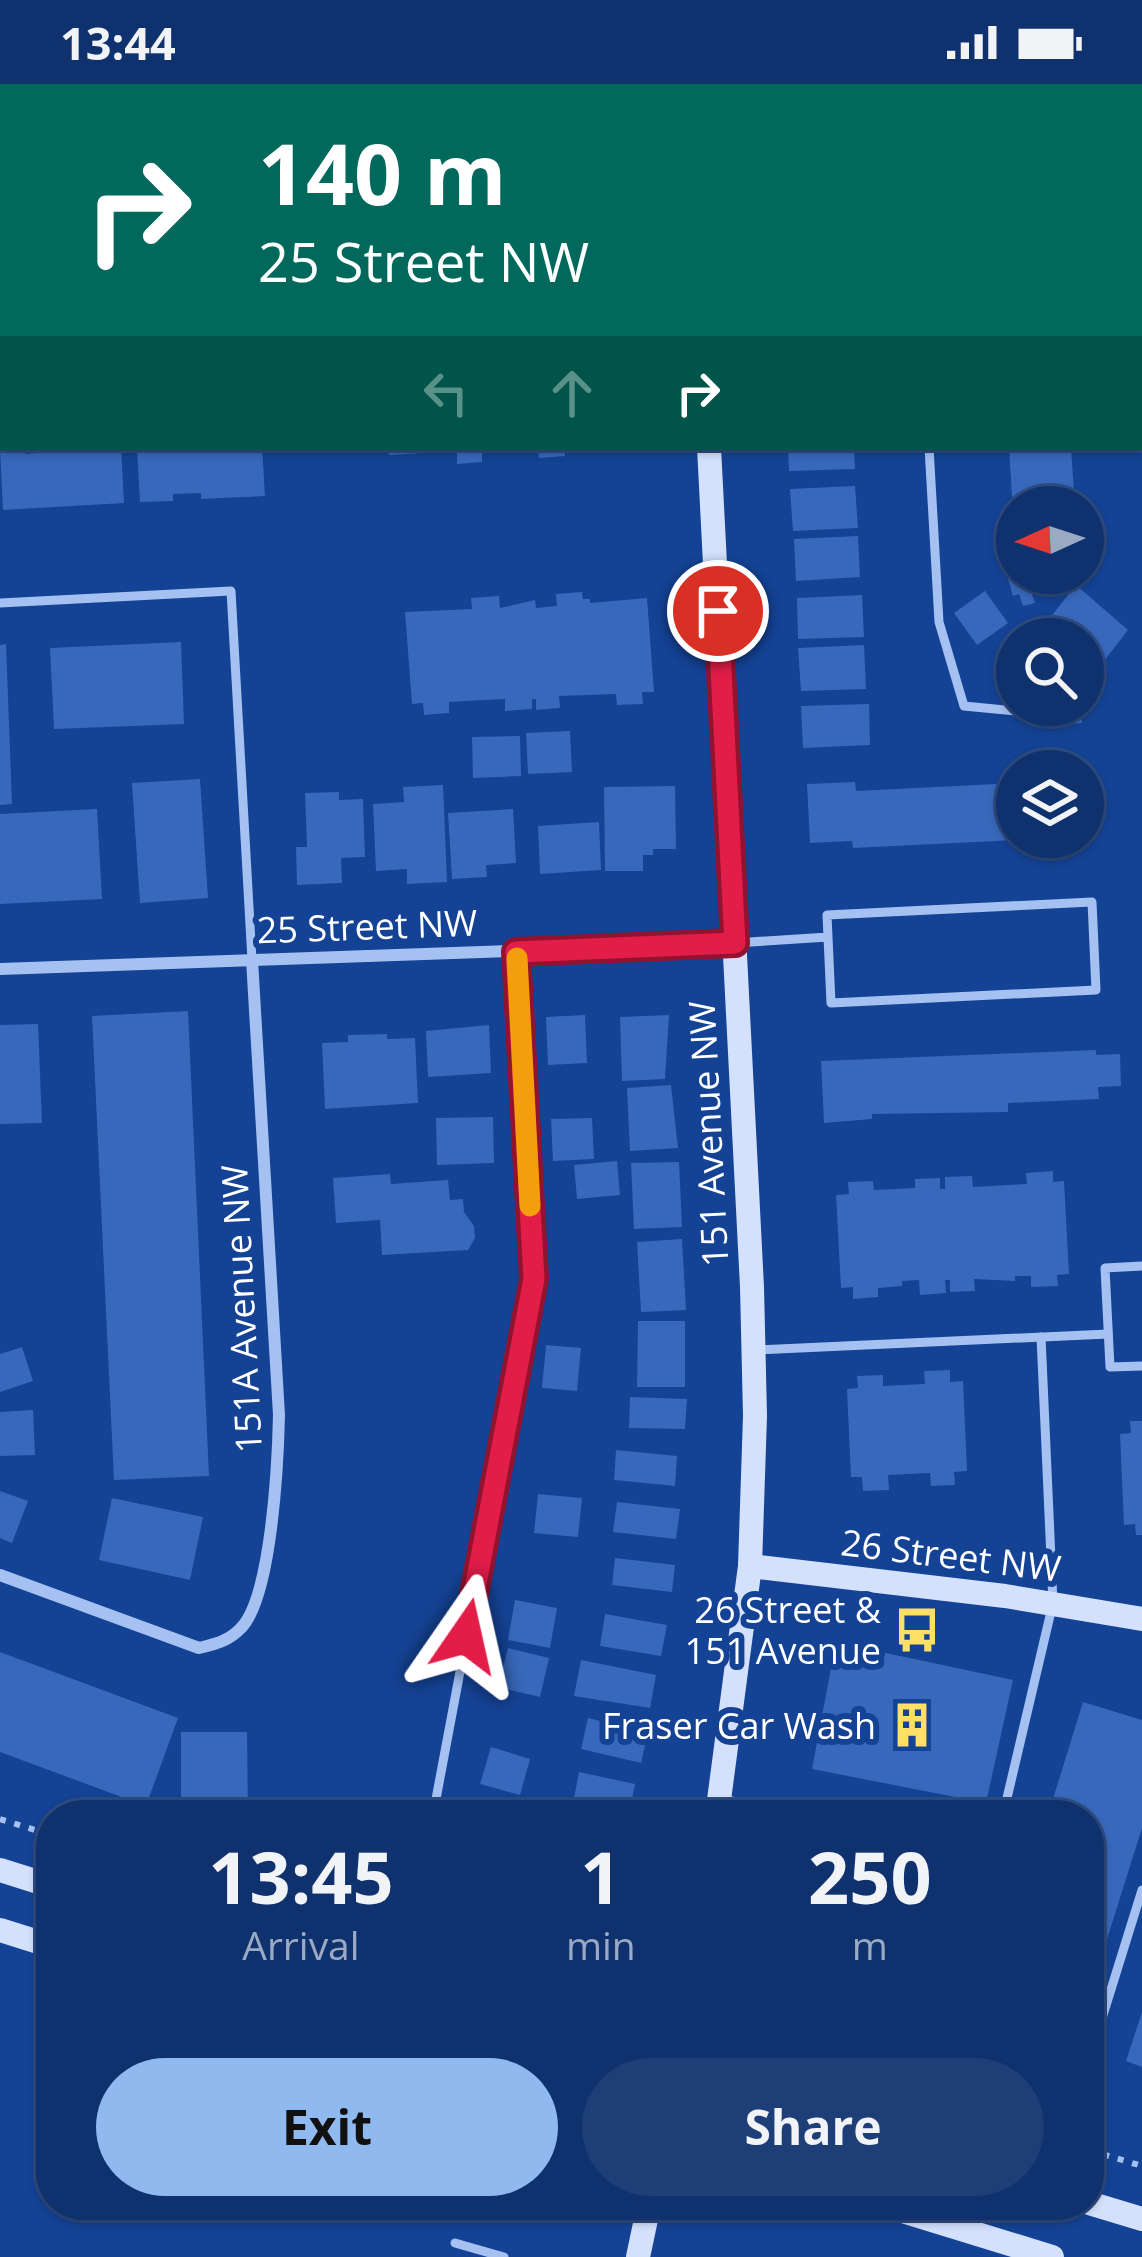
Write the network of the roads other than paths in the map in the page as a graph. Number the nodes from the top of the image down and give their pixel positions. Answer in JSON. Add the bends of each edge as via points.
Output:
{"nodes":[{"id":1,"x":709,"y":450,"type":"edge"},
{"id":2,"x":929,"y":450,"type":"edge"},
{"id":3,"x":0,"y":603,"type":"edge"},
{"id":4,"x":996,"y":709,"type":"edge"},
{"id":5,"x":828,"y":937,"type":"junction"},
{"id":6,"x":735,"y":943,"type":"junction"},
{"id":7,"x":516,"y":952,"type":"junction"},
{"id":8,"x":252,"y":960,"type":"junction"},
{"id":9,"x":0,"y":969,"type":"edge"},
{"id":10,"x":1142,"y":1266,"type":"edge"},
{"id":11,"x":1108,"y":1334,"type":"junction"},
{"id":12,"x":1041,"y":1337,"type":"junction"},
{"id":13,"x":753,"y":1351,"type":"junction"},
{"id":14,"x":1142,"y":1366,"type":"edge"},
{"id":15,"x":750,"y":1566,"type":"junction"},
{"id":16,"x":0,"y":1575,"type":"edge"},
{"id":17,"x":1053,"y":1604,"type":"junction"},
{"id":18,"x":1142,"y":1619,"type":"edge"},
{"id":19,"x":436,"y":1800,"type":"edge"},
{"id":20,"x":719,"y":1800,"type":"edge"},
{"id":21,"x":1007,"y":1800,"type":"edge"},
{"id":22,"x":0,"y":1870,"type":"edge"},
{"id":23,"x":36,"y":1881,"type":"edge"},
{"id":24,"x":1142,"y":1890,"type":"edge"},
{"id":25,"x":0,"y":1930,"type":"edge"},
{"id":26,"x":36,"y":1941,"type":"edge"},
{"id":27,"x":1104,"y":2012,"type":"edge"},
{"id":28,"x":1104,"y":2208,"type":"edge"},
{"id":29,"x":1142,"y":2219,"type":"edge"},
{"id":30,"x":646,"y":2220,"type":"edge"},
{"id":31,"x":932,"y":2220,"type":"edge"},
{"id":32,"x":454,"y":2243,"type":"dead end"},
{"id":33,"x":504,"y":2257,"type":"edge"},
{"id":34,"x":638,"y":2257,"type":"edge"},
{"id":35,"x":1052,"y":2257,"type":"edge"}],
"edges":[{"from":1,"to":6,"type":"street","name":"151 Avenue NW"},
{"from":2,"to":4,"type":"lane","via":[[939,622],[964,706]]},
{"from":3,"to":8,"type":"lane","via":[[231,591]]},
{"from":5,"to":5,"type":"lane","via":[[831,1003],[1096,990],[1092,902],[826,915]]},
{"from":5,"to":6,"type":"lane"},
{"from":6,"to":7,"type":"street","name":"25 Street NW"},
{"from":6,"to":13,"type":"street","name":"151 Avenue NW"},
{"from":7,"to":8,"type":"street","name":"25 Street NW"},
{"from":7,"to":19,"type":"lane","via":[[534,1279]]},
{"from":8,"to":9,"type":"street","name":"25 Street NW"},
{"from":8,"to":16,"type":"street","name":"151A Avenue NW","via":[[279,1414],[271,1533],[254,1604],[226,1641],[199,1648]]},
{"from":10,"to":11,"type":"lane","via":[[1105,1268]]},
{"from":11,"to":12,"type":"lane"},
{"from":11,"to":14,"type":"lane","via":[[1110,1367]]},
{"from":12,"to":13,"type":"lane"},
{"from":12,"to":17,"type":"lane"},
{"from":13,"to":15,"type":"street","name":"151 Avenue NW"},
{"from":15,"to":17,"type":"street","name":"26 Street NW"},
{"from":15,"to":20,"type":"street","name":"151 Avenue NW"},
{"from":17,"to":18,"type":"street","name":"26 Street NW"},
{"from":17,"to":21,"type":"lane"},
{"from":22,"to":23,"type":"street"},
{"from":24,"to":27,"type":"lane"},
{"from":25,"to":26,"type":"street"},
{"from":28,"to":29,"type":"street"},
{"from":30,"to":34,"type":"street"},
{"from":31,"to":35,"type":"street"},
{"from":32,"to":33,"type":"lane"}]}
